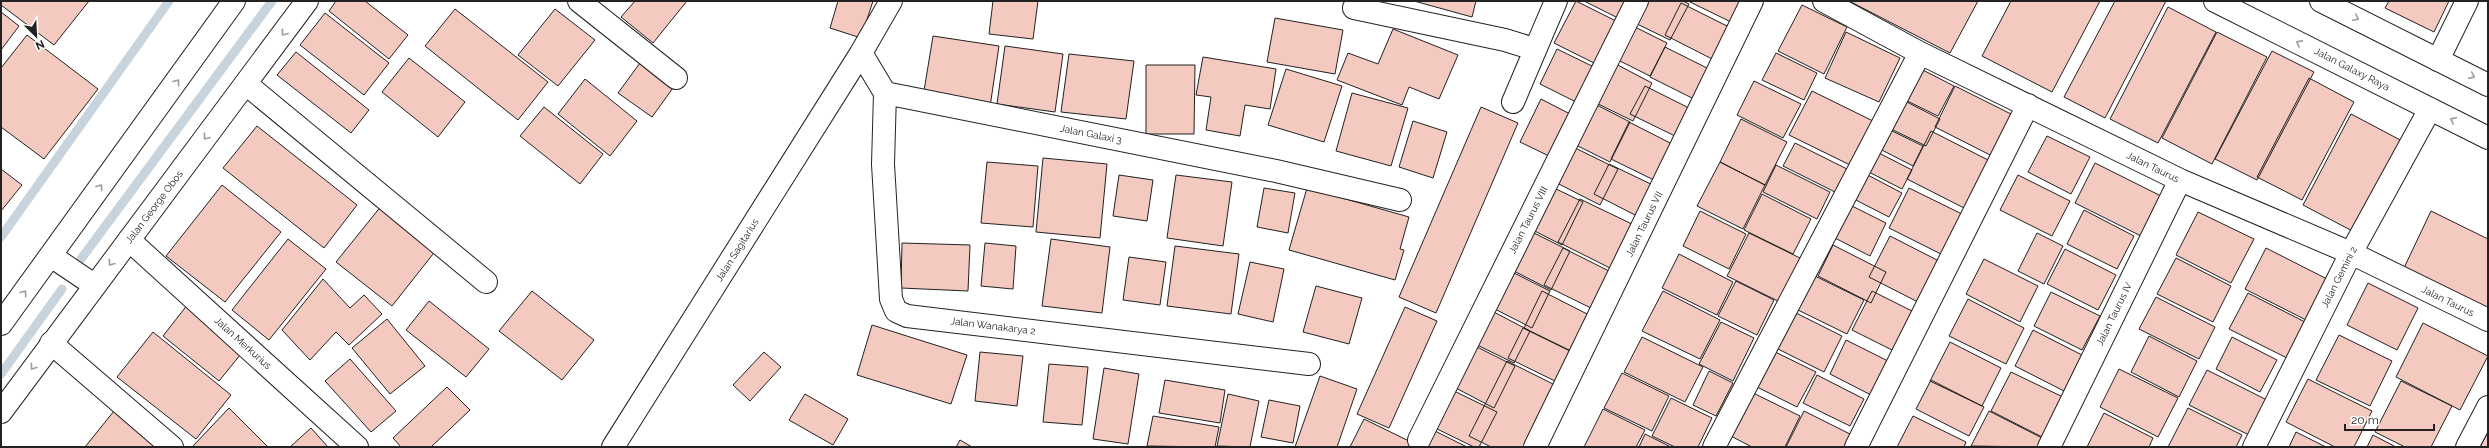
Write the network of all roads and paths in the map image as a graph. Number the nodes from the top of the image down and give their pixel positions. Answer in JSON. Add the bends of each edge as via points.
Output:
{"nodes":[{"id":1,"x":234,"y":1,"type":"edge"},
{"id":2,"x":307,"y":1,"type":"edge"},
{"id":3,"x":579,"y":1,"type":"edge"},
{"id":4,"x":891,"y":1,"type":"edge"},
{"id":5,"x":1556,"y":1,"type":"edge"},
{"id":6,"x":1638,"y":1,"type":"edge"},
{"id":7,"x":1752,"y":1,"type":"edge"},
{"id":8,"x":1824,"y":1,"type":"edge"},
{"id":9,"x":2215,"y":1,"type":"edge"},
{"id":10,"x":2321,"y":1,"type":"edge"},
{"id":11,"x":2467,"y":1,"type":"edge"},
{"id":12,"x":1354,"y":8,"type":"dead end"},
{"id":13,"x":1534,"y":49,"type":"junction"},
{"id":14,"x":861,"y":53,"type":"junction"},
{"id":15,"x":1920,"y":53,"type":"junction"},
{"id":16,"x":2438,"y":60,"type":"junction"},
{"id":17,"x":676,"y":78,"type":"dead end"},
{"id":18,"x":246,"y":84,"type":"junction"},
{"id":19,"x":2488,"y":84,"type":"edge"},
{"id":20,"x":885,"y":93,"type":"junction"},
{"id":21,"x":1513,"y":102,"type":"dead end"},
{"id":22,"x":2028,"y":105,"type":"junction"},
{"id":23,"x":2430,"y":109,"type":"junction"},
{"id":24,"x":2488,"y":138,"type":"edge"},
{"id":25,"x":2180,"y":180,"type":"junction"},
{"id":26,"x":1400,"y":200,"type":"dead end"},
{"id":27,"x":129,"y":240,"type":"junction"},
{"id":28,"x":2351,"y":253,"type":"junction"},
{"id":29,"x":51,"y":256,"type":"junction"},
{"id":30,"x":486,"y":282,"type":"dead end"},
{"id":31,"x":94,"y":285,"type":"junction"},
{"id":32,"x":4,"y":313,"type":"edge"},
{"id":33,"x":2488,"y":320,"type":"edge"},
{"id":34,"x":51,"y":343,"type":"junction"},
{"id":35,"x":1309,"y":364,"type":"dead end"},
{"id":36,"x":2488,"y":407,"type":"edge"},
{"id":37,"x":1,"y":412,"type":"edge"},
{"id":38,"x":1419,"y":440,"type":"dead end"},
{"id":39,"x":172,"y":447,"type":"edge"},
{"id":40,"x":357,"y":447,"type":"edge"},
{"id":41,"x":613,"y":447,"type":"edge"},
{"id":42,"x":1535,"y":447,"type":"edge"},
{"id":43,"x":1714,"y":447,"type":"edge"},
{"id":44,"x":1856,"y":447,"type":"edge"},
{"id":45,"x":2049,"y":447,"type":"edge"},
{"id":46,"x":2254,"y":447,"type":"edge"},
{"id":47,"x":2467,"y":447,"type":"edge"}],
"edges":[{"from":29,"to":1,"type":"street","one_way":true},
{"from":2,"to":18,"type":"street","name":"Jalan George Obos","one_way":true},
{"from":3,"to":17,"type":"street"},
{"from":4,"to":14,"type":"street"},
{"from":5,"to":13,"type":"street"},
{"from":6,"to":38,"type":"street","name":"Jalan Taurus VIII"},
{"from":7,"to":42,"type":"street","name":"Jalan Taurus VII"},
{"from":8,"to":15,"type":"street","name":"Jalan Taurus"},
{"from":23,"to":9,"type":"street","name":"Jalan Galaxy Raya","one_way":true},
{"from":10,"to":16,"type":"street","one_way":true},
{"from":11,"to":16,"type":"street"},
{"from":12,"to":13,"type":"street","via":[[1505,40]]},
{"from":13,"to":21,"type":"street"},
{"from":14,"to":20,"type":"street"},
{"from":14,"to":41,"type":"street","name":"Jalan Sagitarius"},
{"from":15,"to":22,"type":"street","name":"Jalan Taurus"},
{"from":15,"to":43,"type":"street"},
{"from":16,"to":19,"type":"street","one_way":true},
{"from":18,"to":27,"type":"street","name":"Jalan George Obos","one_way":true},
{"from":18,"to":30,"type":"street"},
{"from":20,"to":26,"type":"street","name":"Jalan Galaxi 3","via":[[1276,171]]},
{"from":20,"to":35,"type":"street","name":"Jalan Wanakarya 2","via":[[883,164],[891,298],[896,311],[907,316]]},
{"from":22,"to":25,"type":"street","name":"Jalan Taurus"},
{"from":22,"to":44,"type":"street"},
{"from":24,"to":23,"type":"street","name":"Jalan Galaxy Raya","one_way":true},
{"from":23,"to":28,"type":"street","name":"Jalan Gemini 2"},
{"from":25,"to":28,"type":"street","name":"Jalan Taurus"},
{"from":25,"to":45,"type":"street","name":"Jalan Taurus IV"},
{"from":27,"to":31,"type":"street","name":"Jalan George Obos","one_way":true},
{"from":27,"to":40,"type":"street","name":"Jalan Merkurius"},
{"from":28,"to":33,"type":"street","name":"Jalan Taurus"},
{"from":28,"to":46,"type":"street","name":"Jalan Gemini 2"},
{"from":29,"to":31,"type":"street"},
{"from":32,"to":29,"type":"street","one_way":true},
{"from":31,"to":34,"type":"street","name":"Jalan George Obos"},
{"from":34,"to":37,"type":"street","name":"Jalan George Obos","one_way":true},
{"from":34,"to":39,"type":"street"},
{"from":36,"to":47,"type":"street"}]}
